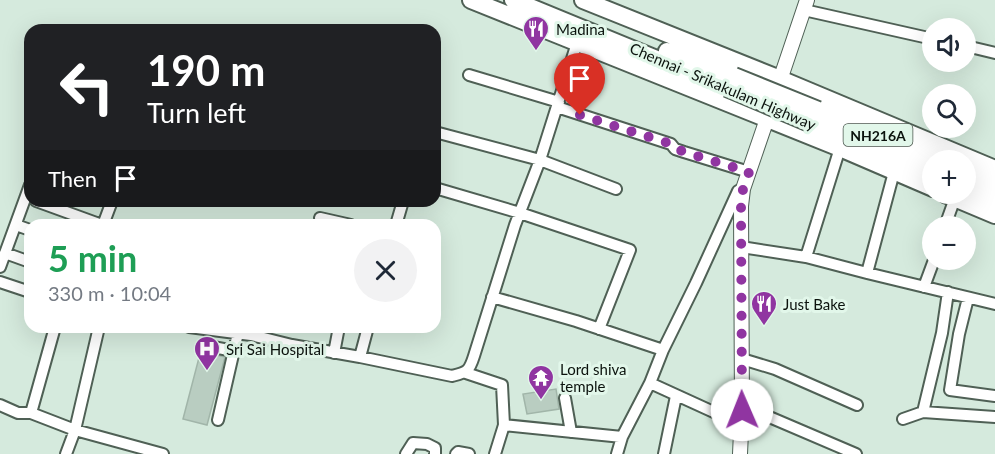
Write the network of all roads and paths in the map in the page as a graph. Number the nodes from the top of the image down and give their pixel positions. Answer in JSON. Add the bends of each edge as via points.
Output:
{"nodes":[{"id":1,"x":471,"y":0,"type":"edge"},
{"id":2,"x":513,"y":0,"type":"edge"},
{"id":3,"x":541,"y":0,"type":"edge"},
{"id":4,"x":583,"y":0,"type":"edge"},
{"id":5,"x":806,"y":5,"type":"edge"},
{"id":6,"x":922,"y":36,"type":"edge"},
{"id":7,"x":577,"y":43,"type":"junction"},
{"id":8,"x":976,"y":48,"type":"edge"},
{"id":9,"x":995,"y":53,"type":"edge"},
{"id":10,"x":469,"y":75,"type":"dead end"},
{"id":11,"x":780,"y":79,"type":"junction"},
{"id":12,"x":731,"y":82,"type":"junction"},
{"id":13,"x":558,"y":104,"type":"junction"},
{"id":14,"x":815,"y":117,"type":"junction"},
{"id":15,"x":767,"y":118,"type":"junction"},
{"id":16,"x":441,"y":134,"type":"edge"},
{"id":17,"x":840,"y":148,"type":"junction"},
{"id":18,"x":922,"y":154,"type":"edge"},
{"id":19,"x":540,"y":160,"type":"junction"},
{"id":20,"x":922,"y":168,"type":"edge"},
{"id":21,"x":995,"y":169,"type":"edge"},
{"id":22,"x":749,"y":172,"type":"junction"},
{"id":23,"x":894,"y":172,"type":"junction"},
{"id":24,"x":976,"y":176,"type":"edge"},
{"id":25,"x":922,"y":183,"type":"edge"},
{"id":26,"x":995,"y":185,"type":"edge"},
{"id":27,"x":616,"y":189,"type":"dead end"},
{"id":28,"x":743,"y":189,"type":"junction"},
{"id":29,"x":441,"y":190,"type":"edge"},
{"id":30,"x":976,"y":196,"type":"edge"},
{"id":31,"x":995,"y":199,"type":"edge"},
{"id":32,"x":975,"y":204,"type":"edge"},
{"id":33,"x":26,"y":207,"type":"edge"},
{"id":34,"x":53,"y":207,"type":"edge"},
{"id":35,"x":520,"y":213,"type":"junction"},
{"id":36,"x":995,"y":215,"type":"edge"},
{"id":37,"x":320,"y":218,"type":"dead end"},
{"id":38,"x":86,"y":219,"type":"edge"},
{"id":39,"x":324,"y":219,"type":"edge"},
{"id":40,"x":16,"y":225,"type":"junction"},
{"id":41,"x":24,"y":228,"type":"edge"},
{"id":42,"x":741,"y":247,"type":"junction"},
{"id":43,"x":5,"y":253,"type":"junction"},
{"id":44,"x":806,"y":257,"type":"junction"},
{"id":45,"x":24,"y":260,"type":"edge"},
{"id":46,"x":0,"y":267,"type":"edge"},
{"id":47,"x":930,"y":270,"type":"edge"},
{"id":48,"x":867,"y":273,"type":"junction"},
{"id":49,"x":0,"y":282,"type":"edge"},
{"id":50,"x":924,"y":287,"type":"junction"},
{"id":51,"x":24,"y":290,"type":"edge"},
{"id":52,"x":948,"y":292,"type":"junction"},
{"id":53,"x":492,"y":297,"type":"junction"},
{"id":54,"x":968,"y":298,"type":"junction"},
{"id":55,"x":995,"y":304,"type":"edge"},
{"id":56,"x":600,"y":329,"type":"junction"},
{"id":57,"x":53,"y":333,"type":"edge"},
{"id":58,"x":98,"y":333,"type":"edge"},
{"id":59,"x":224,"y":333,"type":"edge"},
{"id":60,"x":238,"y":333,"type":"joint"},
{"id":61,"x":338,"y":333,"type":"edge"},
{"id":62,"x":366,"y":333,"type":"edge"},
{"id":63,"x":663,"y":350,"type":"junction"},
{"id":64,"x":234,"y":351,"type":"junction"},
{"id":65,"x":334,"y":353,"type":"junction"},
{"id":66,"x":360,"y":357,"type":"junction"},
{"id":67,"x":742,"y":359,"type":"junction"},
{"id":68,"x":466,"y":373,"type":"junction"},
{"id":69,"x":650,"y":383,"type":"junction"},
{"id":70,"x":676,"y":396,"type":"junction"},
{"id":71,"x":995,"y":396,"type":"edge"},
{"id":72,"x":565,"y":398,"type":"dead end"},
{"id":73,"x":0,"y":405,"type":"edge"},
{"id":74,"x":857,"y":405,"type":"dead end"},
{"id":75,"x":742,"y":410,"type":"junction"},
{"id":76,"x":923,"y":412,"type":"junction"},
{"id":77,"x":31,"y":413,"type":"junction"},
{"id":78,"x":995,"y":417,"type":"edge"},
{"id":79,"x":903,"y":419,"type":"dead end"},
{"id":80,"x":218,"y":420,"type":"dead end"},
{"id":81,"x":504,"y":425,"type":"junction"},
{"id":82,"x":742,"y":425,"type":"junction"},
{"id":83,"x":75,"y":430,"type":"junction"},
{"id":84,"x":571,"y":432,"type":"junction"},
{"id":85,"x":622,"y":437,"type":"junction"},
{"id":86,"x":66,"y":454,"type":"edge"},
{"id":87,"x":163,"y":454,"type":"edge"},
{"id":88,"x":406,"y":454,"type":"edge"},
{"id":89,"x":435,"y":454,"type":"edge"},
{"id":90,"x":456,"y":454,"type":"edge"},
{"id":91,"x":469,"y":454,"type":"edge"},
{"id":92,"x":495,"y":454,"type":"edge"},
{"id":93,"x":617,"y":454,"type":"edge"},
{"id":94,"x":663,"y":454,"type":"edge"},
{"id":95,"x":740,"y":454,"type":"edge"},
{"id":96,"x":856,"y":454,"type":"edge"}],
"edges":[{"from":1,"to":7,"type":"highway"},
{"from":2,"to":12,"type":"highway","name":"Chennai - Srikakulam Highway","number":"NH216A"},
{"from":3,"to":12,"type":"highway","number":"NH216A"},
{"from":4,"to":11,"type":"highway"},
{"from":5,"to":6,"type":"street"},
{"from":5,"to":11,"type":"main road"},
{"from":7,"to":13,"type":"street"},
{"from":7,"to":15,"type":"highway"},
{"from":8,"to":9,"type":"street"},
{"from":10,"to":13,"type":"street"},
{"from":11,"to":15,"type":"main road"},
{"from":11,"to":21,"type":"highway"},
{"from":12,"to":14,"type":"highway","name":"Chennai - Srikakulam Highway","number":"NH216A","bridge":true},
{"from":13,"to":19,"type":"street"},
{"from":13,"to":22,"type":"street"},
{"from":14,"to":18,"type":"highway","number":"NH216A"},
{"from":14,"to":20,"type":"highway","name":"Chennai - Srikakulam Highway","number":"NH216A"},
{"from":15,"to":17,"type":"highway"},
{"from":15,"to":22,"type":"main road"},
{"from":16,"to":19,"type":"street"},
{"from":17,"to":23,"type":"highway"},
{"from":17,"to":44,"type":"street"},
{"from":19,"to":27,"type":"street"},
{"from":19,"to":35,"type":"street"},
{"from":22,"to":28,"type":"main road"},
{"from":23,"to":25,"type":"highway"},
{"from":23,"to":48,"type":"street"},
{"from":24,"to":26,"type":"highway"},
{"from":28,"to":42,"type":"main road"},
{"from":28,"to":63,"type":"street","via":[[738,191]]},
{"from":29,"to":35,"type":"street"},
{"from":30,"to":31,"type":"highway"},
{"from":32,"to":36,"type":"highway"},
{"from":33,"to":40,"type":"street"},
{"from":34,"to":38,"type":"street"},
{"from":35,"to":53,"type":"street"},
{"from":35,"to":56,"type":"street","via":[[630,250]]},
{"from":37,"to":39,"type":"street"},
{"from":40,"to":41,"type":"street"},
{"from":40,"to":43,"type":"street"},
{"from":42,"to":44,"type":"street"},
{"from":42,"to":67,"type":"main road"},
{"from":43,"to":45,"type":"street"},
{"from":43,"to":46,"type":"street"},
{"from":44,"to":48,"type":"street"},
{"from":47,"to":50,"type":"street"},
{"from":48,"to":50,"type":"street"},
{"from":49,"to":51,"type":"street"},
{"from":50,"to":52,"type":"street"},
{"from":52,"to":54,"type":"street"},
{"from":52,"to":76,"type":"street"},
{"from":53,"to":56,"type":"street"},
{"from":53,"to":68,"type":"street"},
{"from":54,"to":55,"type":"street"},
{"from":54,"to":71,"type":"street","via":[[950,390]]},
{"from":56,"to":63,"type":"street"},
{"from":57,"to":77,"type":"street"},
{"from":58,"to":83,"type":"street"},
{"from":59,"to":64,"type":"street","via":[[217,347]]},
{"from":60,"to":64,"type":"street"},
{"from":60,"to":65,"type":"street"},
{"from":61,"to":65,"type":"street"},
{"from":62,"to":66,"type":"street"},
{"from":63,"to":69,"type":"street"},
{"from":64,"to":80,"type":"street"},
{"from":65,"to":66,"type":"street"},
{"from":66,"to":68,"type":"street","via":[[452,376]]},
{"from":67,"to":74,"type":"street"},
{"from":67,"to":75,"type":"main road"},
{"from":68,"to":81,"type":"street","via":[[502,385]]},
{"from":69,"to":70,"type":"street"},
{"from":69,"to":85,"type":"street"},
{"from":70,"to":82,"type":"street"},
{"from":70,"to":94,"type":"street"},
{"from":72,"to":84,"type":"street"},
{"from":73,"to":77,"type":"street","via":[[18,413]]},
{"from":75,"to":82,"type":"main road"},
{"from":75,"to":96,"type":"street"},
{"from":76,"to":78,"type":"street"},
{"from":76,"to":79,"type":"street"},
{"from":77,"to":83,"type":"street"},
{"from":81,"to":84,"type":"street"},
{"from":81,"to":92,"type":"street"},
{"from":82,"to":95,"type":"main road"},
{"from":83,"to":86,"type":"street"},
{"from":83,"to":87,"type":"street"},
{"from":84,"to":85,"type":"street"},
{"from":85,"to":93,"type":"street"},
{"from":88,"to":89,"type":"street","via":[[413,443],[435,448]]},
{"from":90,"to":91,"type":"street"}]}
